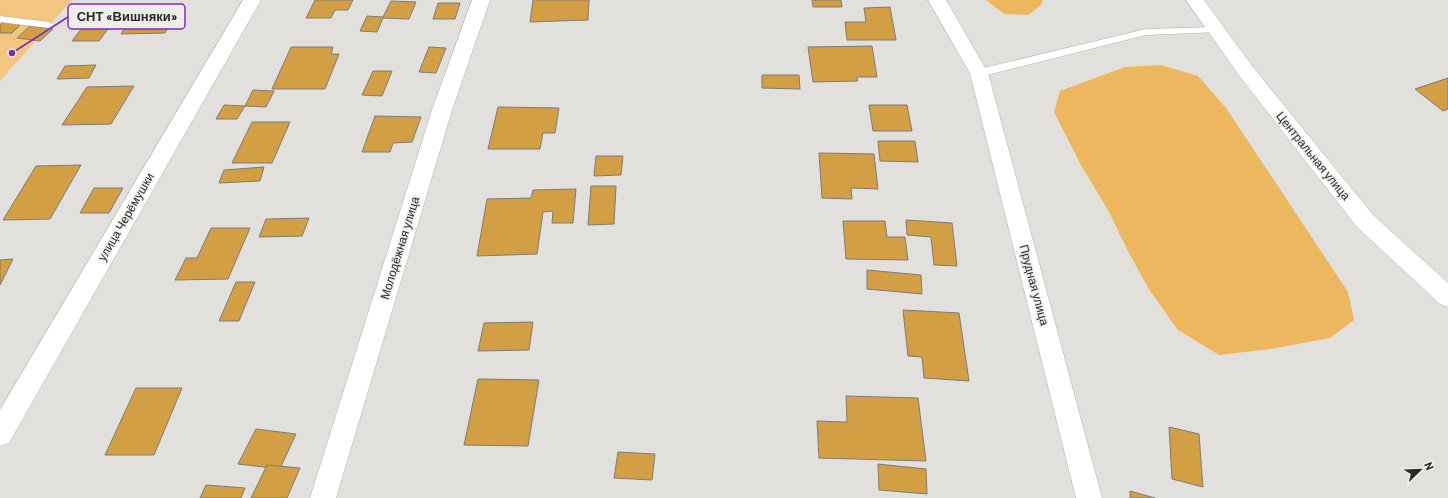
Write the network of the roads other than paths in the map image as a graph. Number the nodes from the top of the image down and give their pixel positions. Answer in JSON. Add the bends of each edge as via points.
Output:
{"nodes":[{"id":1,"x":252,"y":0,"type":"edge"},
{"id":2,"x":481,"y":0,"type":"edge"},
{"id":3,"x":937,"y":0,"type":"edge"},
{"id":4,"x":1194,"y":0,"type":"edge"},
{"id":5,"x":0,"y":19,"type":"edge"},
{"id":6,"x":49,"y":25,"type":"dead end"},
{"id":7,"x":1216,"y":30,"type":"junction"},
{"id":8,"x":979,"y":73,"type":"junction"},
{"id":9,"x":1448,"y":297,"type":"edge"},
{"id":10,"x":0,"y":434,"type":"edge"},
{"id":11,"x":323,"y":498,"type":"edge"},
{"id":12,"x":1089,"y":498,"type":"edge"}],
"edges":[{"from":1,"to":10,"type":"street","name":"улица Черёмушки"},
{"from":2,"to":11,"type":"street","name":"Молодёжная улица","via":[[442,110]]},
{"from":3,"to":8,"type":"street","name":"Прудная улица"},
{"from":4,"to":7,"type":"street","name":"Центральная улица"},
{"from":5,"to":6,"type":"lane"},
{"from":7,"to":8,"type":"lane","via":[[1146,32]]},
{"from":7,"to":9,"type":"street","name":"Центральная улица","via":[[1365,221]]},
{"from":8,"to":12,"type":"street","name":"Прудная улица"}]}
